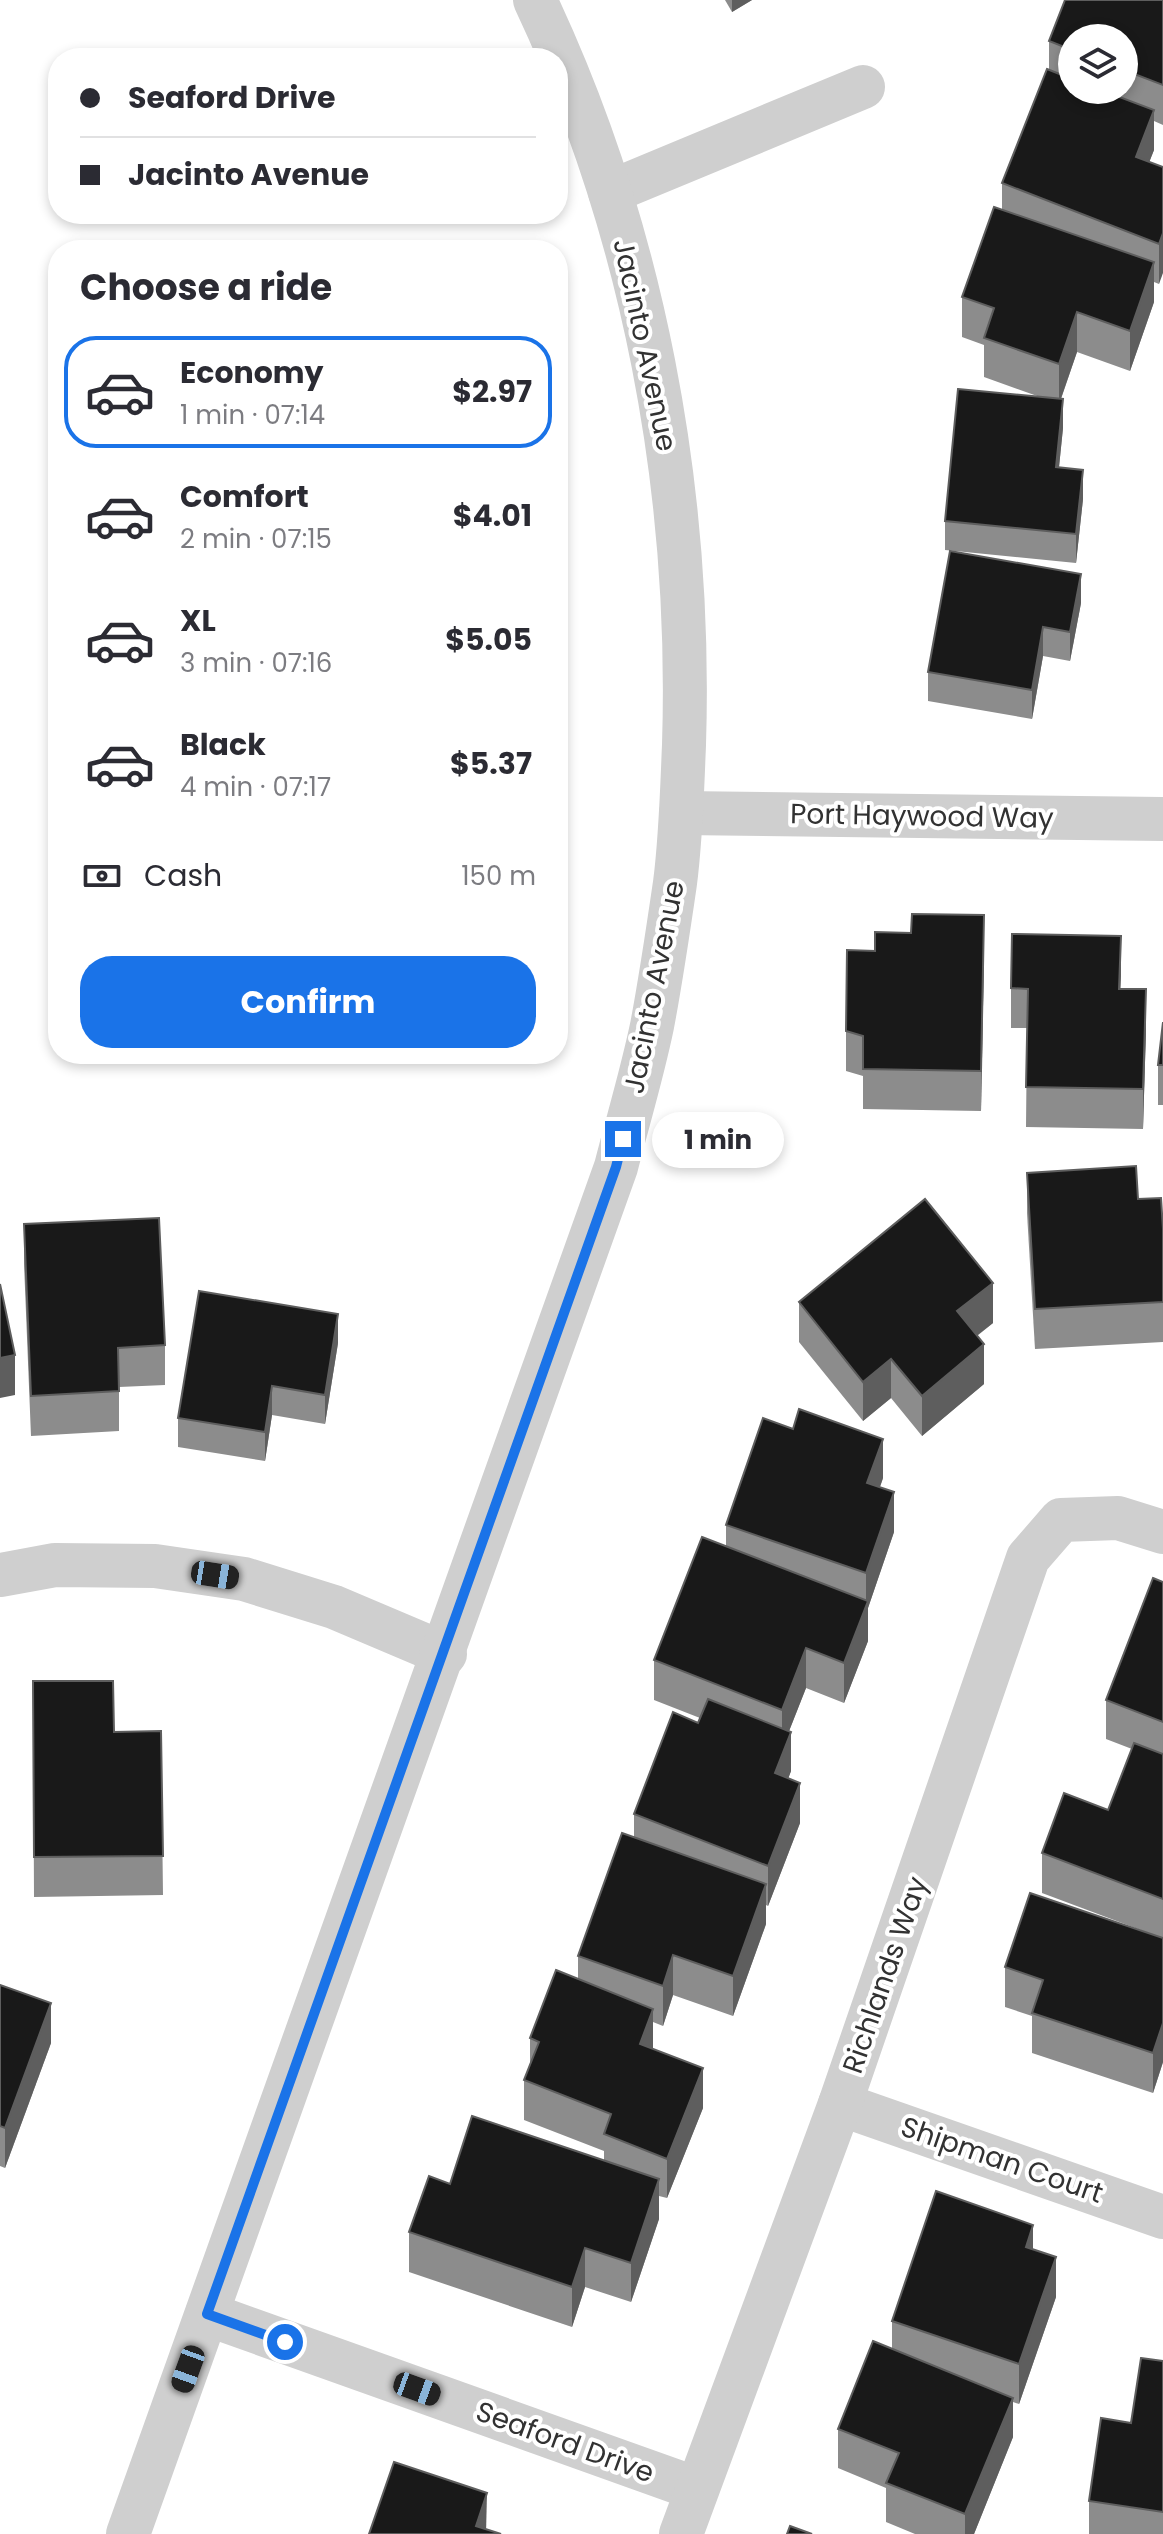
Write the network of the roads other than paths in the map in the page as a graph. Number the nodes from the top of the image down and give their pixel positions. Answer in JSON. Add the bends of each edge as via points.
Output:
{"nodes":[{"id":1,"x":535,"y":0,"type":"edge"},
{"id":2,"x":558,"y":48,"type":"edge"},
{"id":3,"x":568,"y":75,"type":"edge"},
{"id":4,"x":863,"y":87,"type":"dead end"},
{"id":5,"x":610,"y":192,"type":"junction"},
{"id":6,"x":681,"y":813,"type":"junction"},
{"id":7,"x":1163,"y":819,"type":"edge"},
{"id":8,"x":1163,"y":1532,"type":"edge"},
{"id":9,"x":0,"y":1575,"type":"edge"},
{"id":10,"x":445,"y":1654,"type":"junction"},
{"id":11,"x":840,"y":2104,"type":"junction"},
{"id":12,"x":1163,"y":2217,"type":"edge"},
{"id":13,"x":207,"y":2314,"type":"junction"},
{"id":14,"x":697,"y":2489,"type":"junction"},
{"id":15,"x":128,"y":2534,"type":"edge"},
{"id":16,"x":681,"y":2534,"type":"edge"}],
"edges":[{"from":1,"to":2,"type":"street","name":"Jacinto Avenue"},
{"from":3,"to":5,"type":"street","name":"Jacinto Avenue"},
{"from":4,"to":5,"type":"street"},
{"from":5,"to":6,"type":"street","name":"Jacinto Avenue","via":[[648,331],[673,476],[686,650]]},
{"from":6,"to":7,"type":"street","name":"Port Haywood Way"},
{"from":6,"to":10,"type":"street","name":"Jacinto Avenue","via":[[652,1026],[616,1167]]},
{"from":8,"to":11,"type":"street","name":"Richlands Way","via":[[1118,1518],[1061,1520],[1028,1558]]},
{"from":9,"to":10,"type":"street","via":[[55,1565],[155,1566],[244,1579],[334,1607]]},
{"from":10,"to":13,"type":"street","name":"Jacinto Avenue"},
{"from":11,"to":12,"type":"street","name":"Shipman Court"},
{"from":11,"to":14,"type":"street","name":"Richlands Way"},
{"from":13,"to":14,"type":"street","name":"Seaford Drive"},
{"from":13,"to":15,"type":"street","name":"Jacinto Avenue"},
{"from":14,"to":16,"type":"street","name":"Richlands Way"}]}
